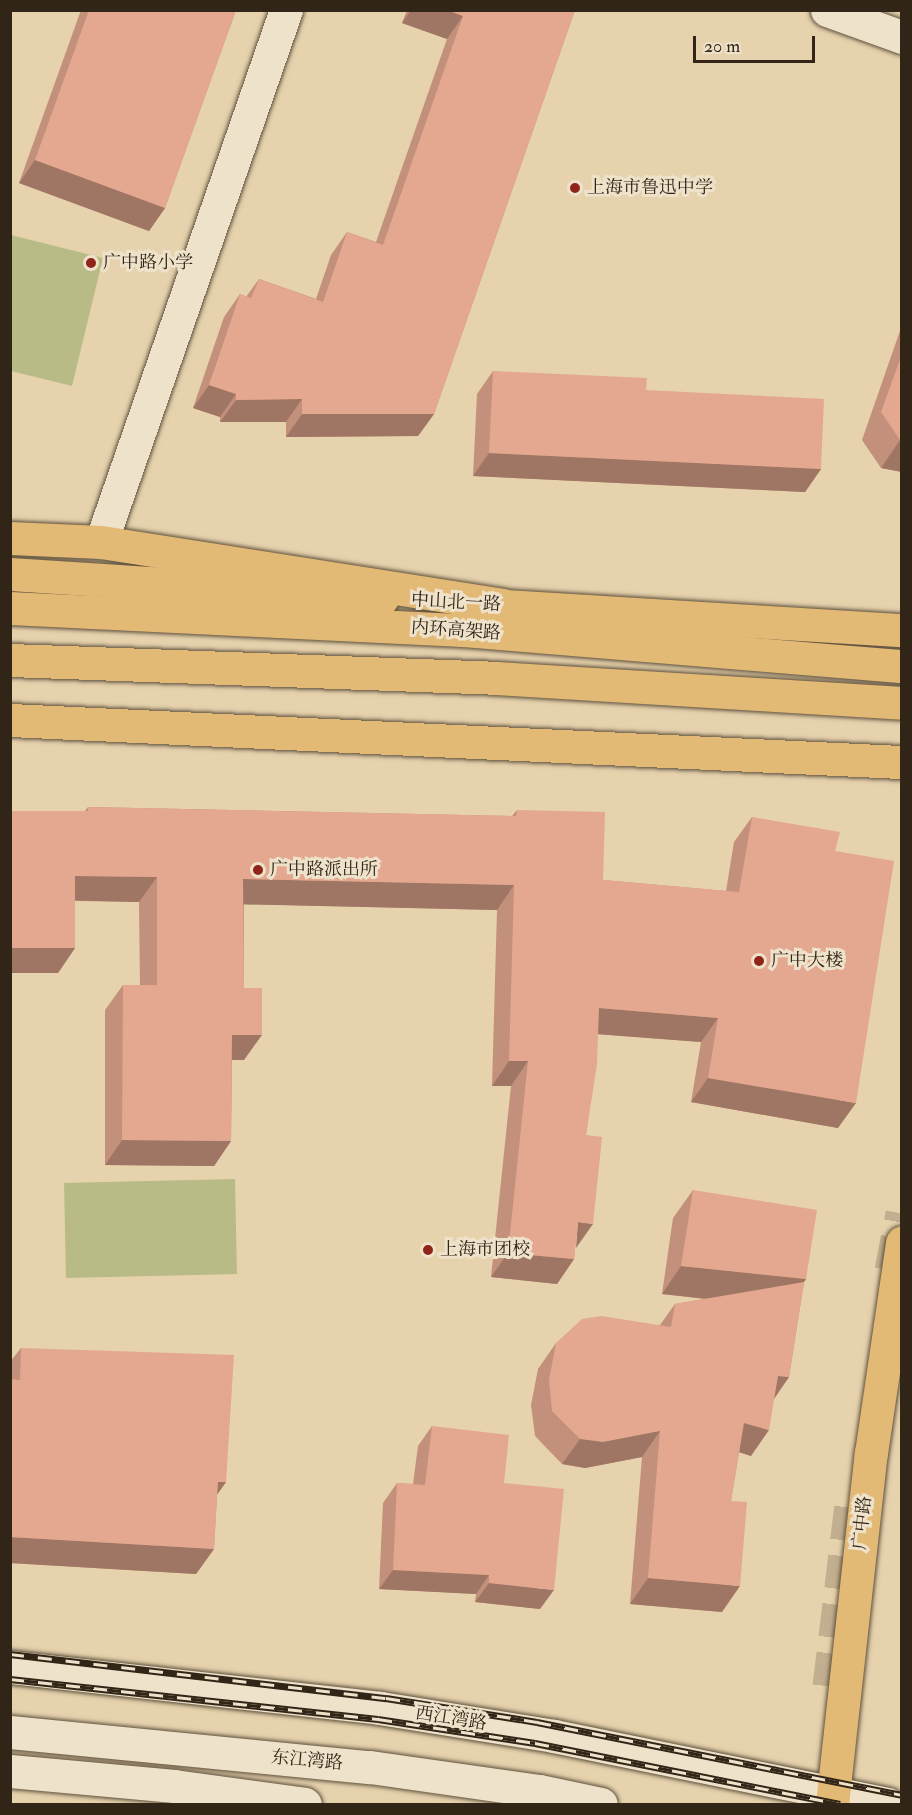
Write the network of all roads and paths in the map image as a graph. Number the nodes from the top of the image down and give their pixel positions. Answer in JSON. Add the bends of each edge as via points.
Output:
{"nodes":[{"id":1,"x":286,"y":10,"type":"edge"},
{"id":2,"x":827,"y":10,"type":"edge"},
{"id":3,"x":902,"y":37,"type":"edge"},
{"id":4,"x":10,"y":538,"type":"edge"},
{"id":5,"x":101,"y":542,"type":"junction"},
{"id":6,"x":10,"y":574,"type":"edge"},
{"id":7,"x":502,"y":606,"type":"junction"},
{"id":8,"x":10,"y":608,"type":"edge"},
{"id":9,"x":902,"y":630,"type":"edge"},
{"id":10,"x":10,"y":660,"type":"edge"},
{"id":11,"x":902,"y":666,"type":"edge"},
{"id":12,"x":902,"y":703,"type":"edge"},
{"id":13,"x":10,"y":720,"type":"edge"},
{"id":14,"x":902,"y":762,"type":"edge"},
{"id":15,"x":902,"y":1242,"type":"tunnel mouth"},
{"id":16,"x":10,"y":1667,"type":"edge"},
{"id":17,"x":10,"y":1732,"type":"edge"},
{"id":18,"x":10,"y":1771,"type":"edge"},
{"id":19,"x":833,"y":1799,"type":"edge"},
{"id":20,"x":305,"y":1804,"type":"edge"},
{"id":21,"x":601,"y":1804,"type":"edge"},
{"id":22,"x":886,"y":1804,"type":"edge"}],
"edges":[{"from":1,"to":5,"type":"main road"},
{"from":2,"to":3,"type":"main road"},
{"from":4,"to":5,"type":"main road"},
{"from":5,"to":7,"type":"main road"},
{"from":6,"to":7,"type":"main road","name":"中山北一路"},
{"from":7,"to":9,"type":"main road","name":"中山北一路"},
{"from":8,"to":11,"type":"main road","name":"内环高架路","via":[[462,630]]},
{"from":10,"to":12,"type":"main road","via":[[496,678]]},
{"from":13,"to":14,"type":"main road"},
{"from":15,"to":19,"type":"main road","name":"广中路","via":[[871,1453]]},
{"from":16,"to":19,"type":"main road","name":"西江湾路","via":[[380,1708],[554,1736]]},
{"from":17,"to":21,"type":"main road","name":"东江湾路","via":[[370,1767],[539,1791]]},
{"from":18,"to":20,"type":"main road","via":[[174,1786]]},
{"from":19,"to":22,"type":"main road","name":"西江湾路"}]}
